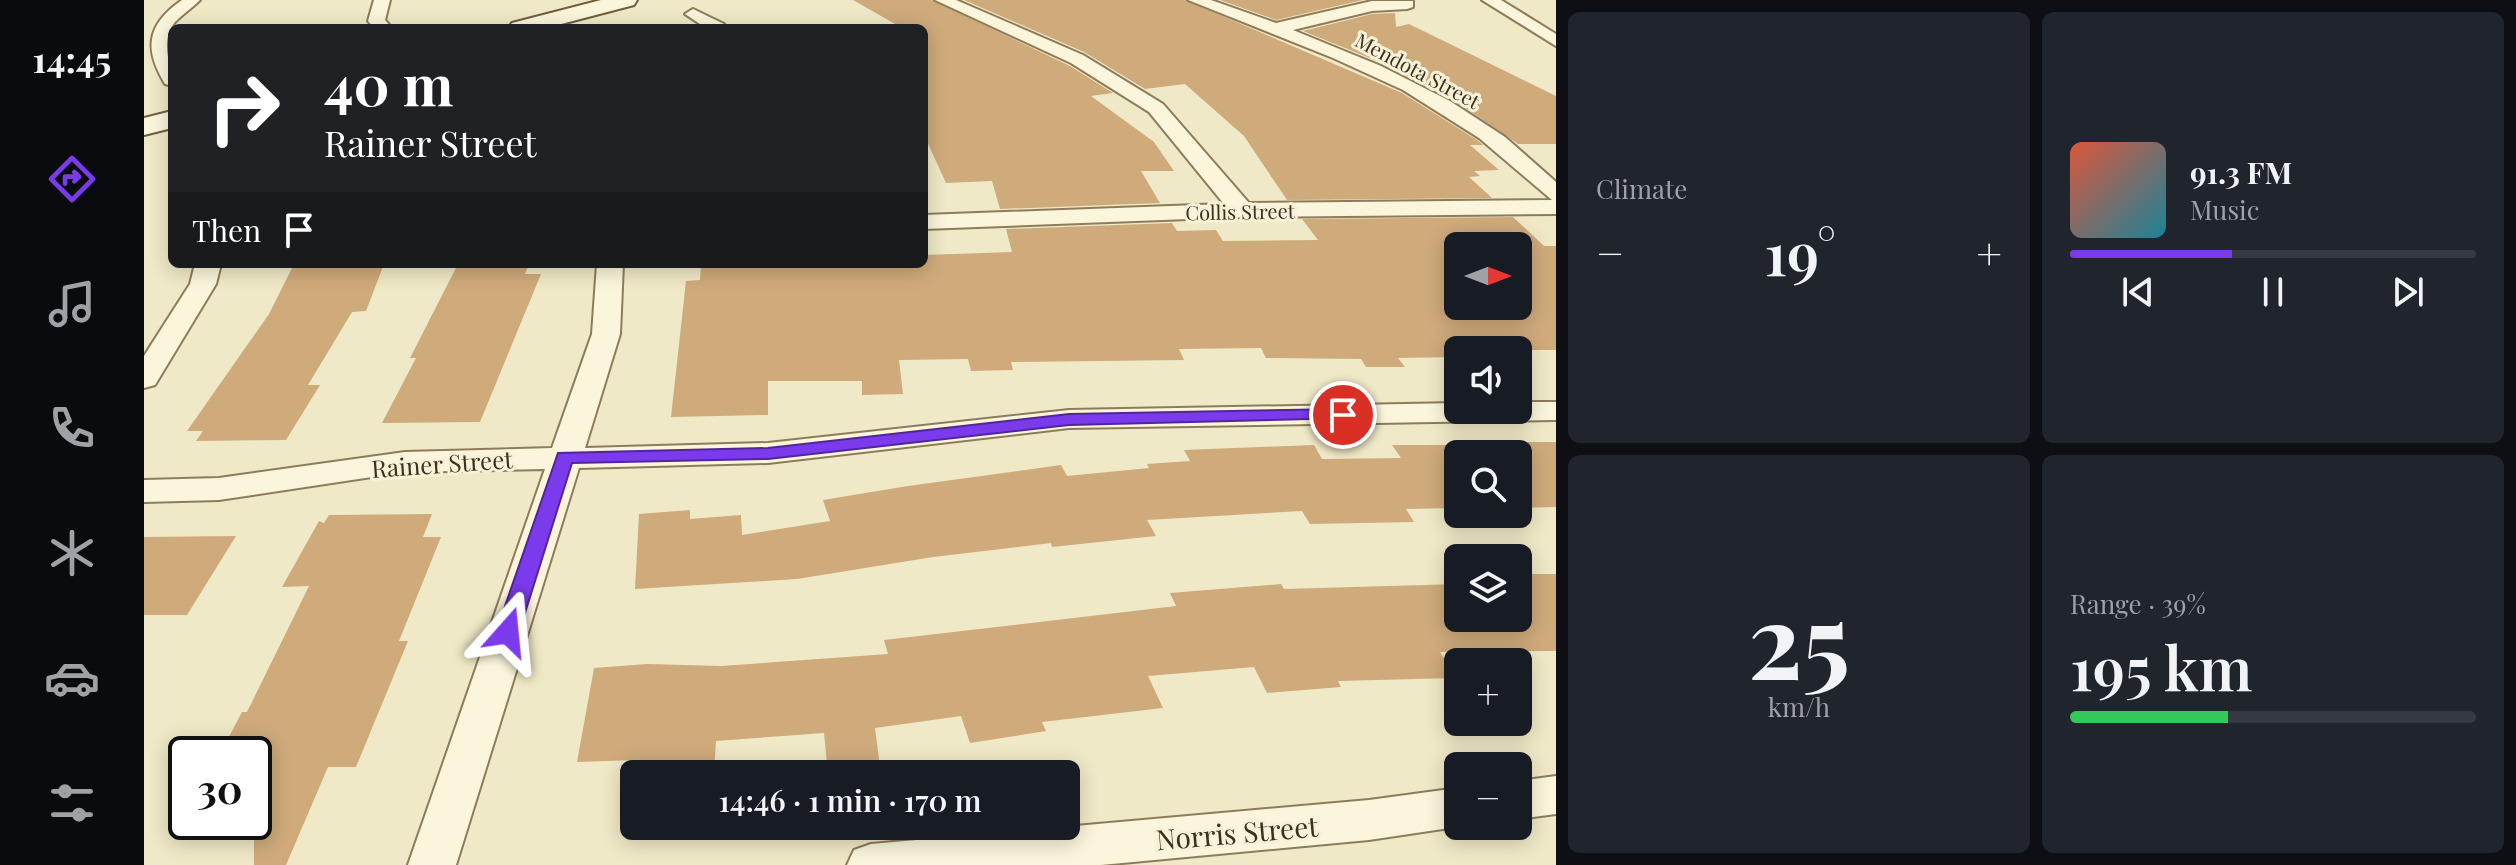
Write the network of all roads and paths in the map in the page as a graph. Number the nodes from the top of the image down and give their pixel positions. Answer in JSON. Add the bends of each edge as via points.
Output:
{"nodes":[{"id":1,"x":192,"y":0,"type":"edge"},
{"id":2,"x":382,"y":0,"type":"edge"},
{"id":3,"x":626,"y":0,"type":"edge"},
{"id":4,"x":943,"y":0,"type":"edge"},
{"id":5,"x":1196,"y":0,"type":"edge"},
{"id":6,"x":1490,"y":0,"type":"edge"},
{"id":7,"x":1407,"y":4,"type":"dead end"},
{"id":8,"x":693,"y":14,"type":"dead end"},
{"id":9,"x":379,"y":24,"type":"edge"},
{"id":10,"x":535,"y":24,"type":"edge"},
{"id":11,"x":711,"y":24,"type":"edge"},
{"id":12,"x":1274,"y":29,"type":"junction"},
{"id":13,"x":1556,"y":41,"type":"edge"},
{"id":14,"x":158,"y":74,"type":"edge"},
{"id":15,"x":168,"y":120,"type":"edge"},
{"id":16,"x":144,"y":127,"type":"edge"},
{"id":17,"x":1556,"y":194,"type":"edge"},
{"id":18,"x":1556,"y":207,"type":"edge"},
{"id":19,"x":1242,"y":210,"type":"junction"},
{"id":20,"x":928,"y":222,"type":"edge"},
{"id":21,"x":207,"y":268,"type":"edge"},
{"id":22,"x":610,"y":268,"type":"edge"},
{"id":23,"x":144,"y":379,"type":"edge"},
{"id":24,"x":1556,"y":411,"type":"edge"},
{"id":25,"x":564,"y":457,"type":"junction"},
{"id":26,"x":144,"y":491,"type":"edge"},
{"id":27,"x":1556,"y":795,"type":"edge"},
{"id":28,"x":1532,"y":798,"type":"edge"},
{"id":29,"x":1444,"y":810,"type":"edge"},
{"id":30,"x":432,"y":865,"type":"edge"},
{"id":31,"x":871,"y":865,"type":"edge"}],
"edges":[{"from":1,"to":14,"type":"street","via":[[152,35]]},
{"from":2,"to":9,"type":"street"},
{"from":3,"to":10,"type":"street"},
{"from":4,"to":19,"type":"street","via":[[1077,59],[1156,108]]},
{"from":5,"to":12,"type":"street","name":"Mendota Street"},
{"from":6,"to":13,"type":"street"},
{"from":7,"to":12,"type":"street","via":[[1372,6]]},
{"from":8,"to":11,"type":"street"},
{"from":12,"to":17,"type":"street","name":"Mendota Street","via":[[1401,81],[1478,127]]},
{"from":15,"to":16,"type":"street"},
{"from":18,"to":19,"type":"street","name":"Collis Street"},
{"from":19,"to":20,"type":"street","name":"Collis Street"},
{"from":21,"to":23,"type":"street","via":[[203,284]]},
{"from":22,"to":25,"type":"street","via":[[606,334]]},
{"from":24,"to":25,"type":"street","name":"Rainer Street","via":[[1069,419],[768,453]]},
{"from":25,"to":26,"type":"street","name":"Rainer Street","via":[[405,462],[219,489]]},
{"from":25,"to":30,"type":"street"},
{"from":27,"to":28,"type":"street"},
{"from":29,"to":31,"type":"street","name":"Norris Street"}]}
